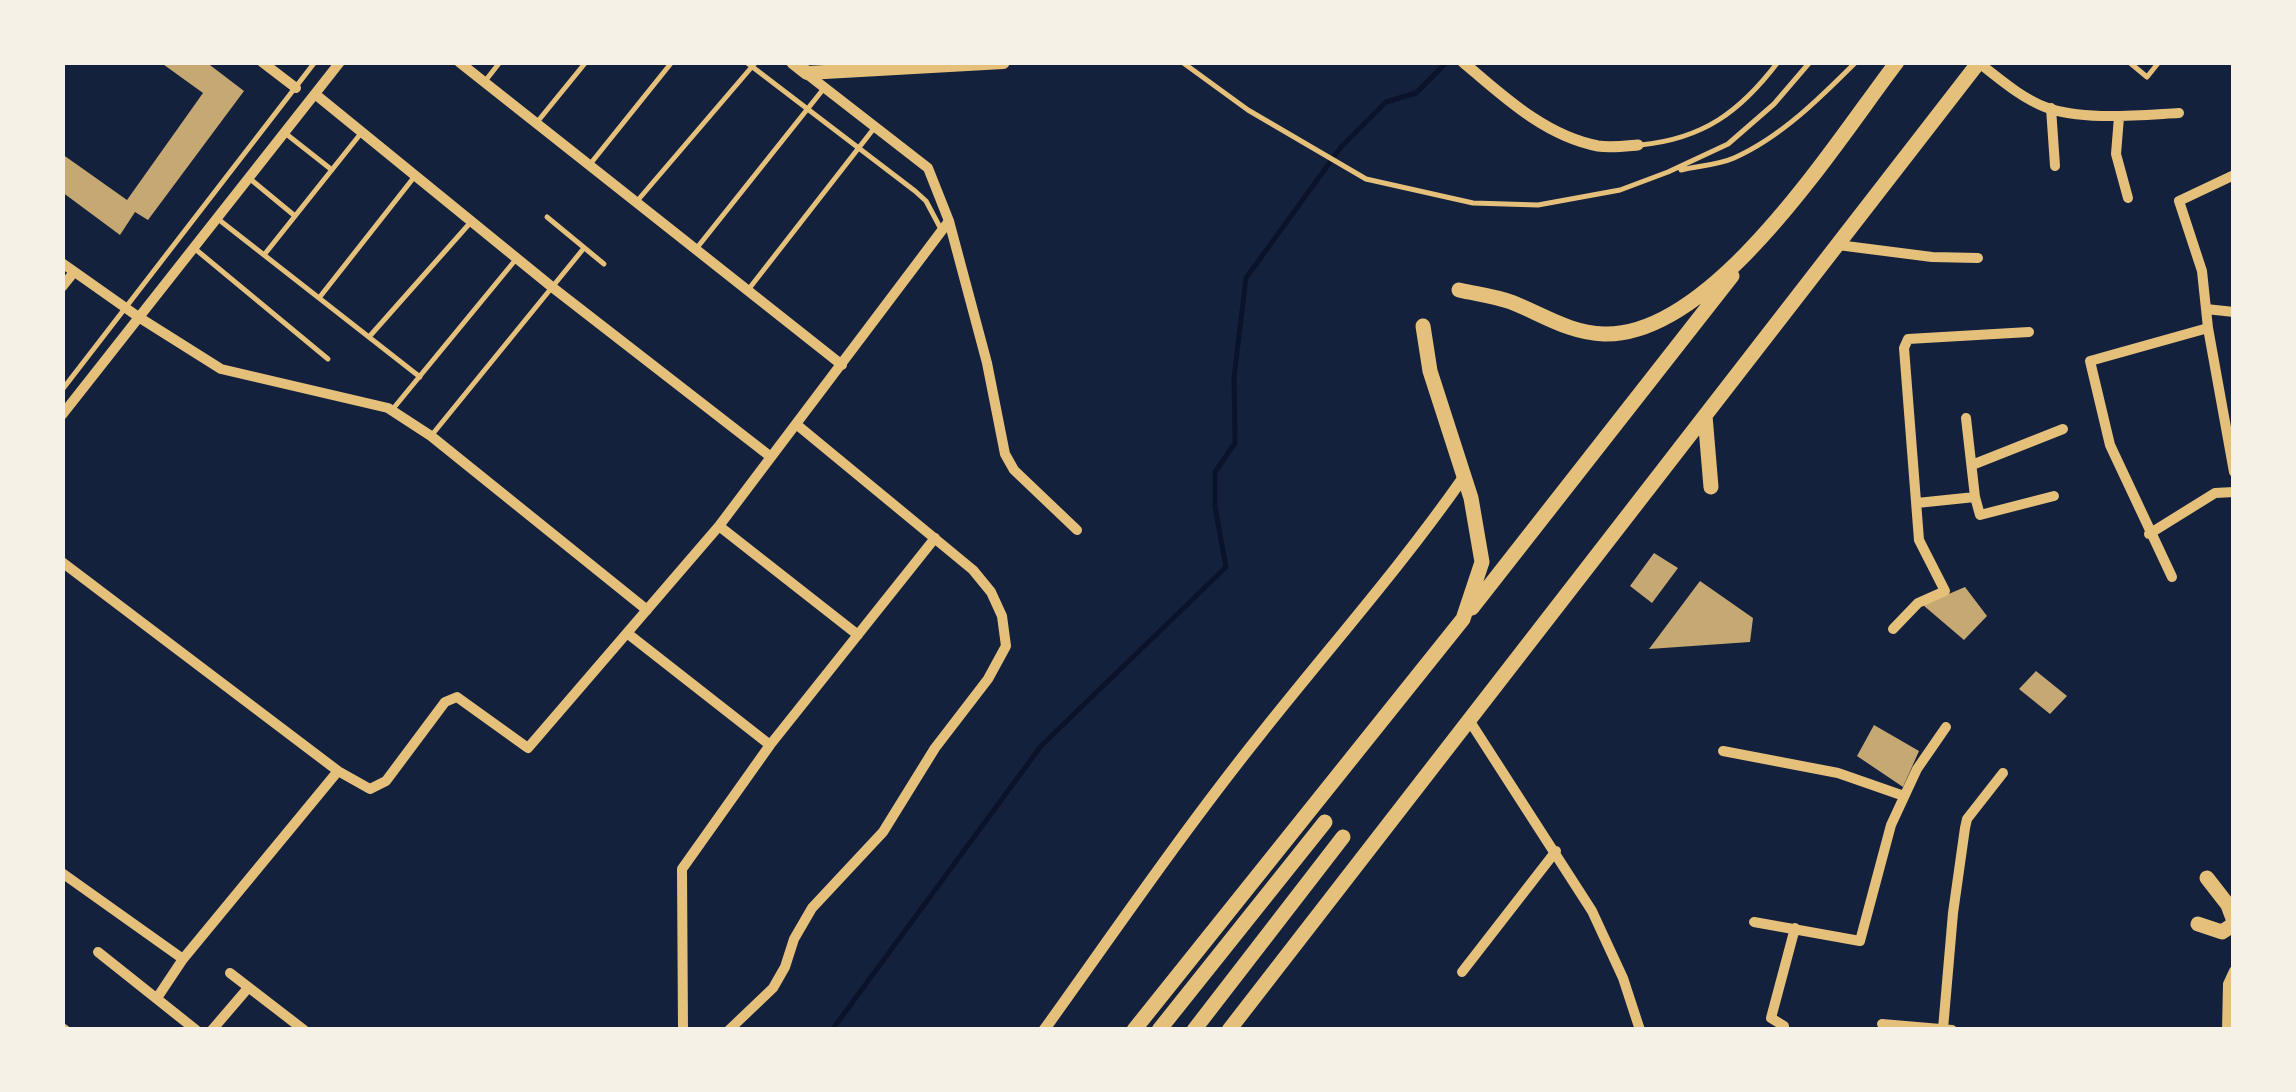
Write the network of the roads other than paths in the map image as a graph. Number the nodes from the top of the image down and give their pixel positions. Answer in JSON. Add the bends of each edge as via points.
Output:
{"nodes":[{"id":1,"x":262,"y":62,"type":"edge"},
{"id":2,"x":315,"y":62,"type":"edge"},
{"id":3,"x":340,"y":62,"type":"edge"},
{"id":4,"x":459,"y":62,"type":"edge"},
{"id":5,"x":500,"y":62,"type":"edge"},
{"id":6,"x":586,"y":62,"type":"edge"},
{"id":7,"x":672,"y":62,"type":"edge"},
{"id":8,"x":794,"y":62,"type":"edge"},
{"id":9,"x":1003,"y":62,"type":"edge"},
{"id":10,"x":1182,"y":62,"type":"edge"},
{"id":11,"x":1463,"y":62,"type":"edge"},
{"id":12,"x":1778,"y":62,"type":"edge"},
{"id":13,"x":1810,"y":62,"type":"edge"},
{"id":14,"x":1856,"y":62,"type":"edge"},
{"id":15,"x":1897,"y":62,"type":"edge"},
{"id":16,"x":2129,"y":62,"type":"edge"},
{"id":17,"x":2159,"y":62,"type":"edge"},
{"id":18,"x":1979,"y":63,"type":"edge"},
{"id":19,"x":751,"y":64,"type":"edge"},
{"id":20,"x":844,"y":66,"type":"edge"},
{"id":21,"x":806,"y":73,"type":"junction"},
{"id":22,"x":484,"y":82,"type":"junction"},
{"id":23,"x":825,"y":87,"type":"junction"},
{"id":24,"x":296,"y":88,"type":"junction"},
{"id":25,"x":315,"y":94,"type":"junction"},
{"id":26,"x":2051,"y":108,"type":"junction"},
{"id":27,"x":807,"y":109,"type":"junction"},
{"id":28,"x":2179,"y":112,"type":"dead end"},
{"id":29,"x":2119,"y":117,"type":"junction"},
{"id":30,"x":536,"y":124,"type":"junction"},
{"id":31,"x":876,"y":126,"type":"junction"},
{"id":32,"x":362,"y":132,"type":"junction"},
{"id":33,"x":284,"y":133,"type":"junction"},
{"id":34,"x":1638,"y":145,"type":"joint"},
{"id":35,"x":860,"y":149,"type":"junction"},
{"id":36,"x":589,"y":165,"type":"junction"},
{"id":37,"x":2055,"y":166,"type":"dead end"},
{"id":38,"x":332,"y":170,"type":"junction"},
{"id":39,"x":1668,"y":172,"type":"junction"},
{"id":40,"x":2234,"y":174,"type":"edge"},
{"id":41,"x":416,"y":176,"type":"junction"},
{"id":42,"x":249,"y":178,"type":"junction"},
{"id":43,"x":2128,"y":198,"type":"dead end"},
{"id":44,"x":636,"y":202,"type":"junction"},
{"id":45,"x":296,"y":216,"type":"junction"},
{"id":46,"x":218,"y":218,"type":"junction"},
{"id":47,"x":547,"y":218,"type":"dead end"},
{"id":48,"x":472,"y":222,"type":"junction"},
{"id":49,"x":945,"y":226,"type":"junction"},
{"id":50,"x":1838,"y":245,"type":"junction"},
{"id":51,"x":194,"y":248,"type":"junction"},
{"id":52,"x":584,"y":248,"type":"junction"},
{"id":53,"x":1754,"y":249,"type":"junction"},
{"id":54,"x":696,"y":250,"type":"junction"},
{"id":55,"x":264,"y":255,"type":"junction"},
{"id":56,"x":517,"y":258,"type":"junction"},
{"id":57,"x":1978,"y":258,"type":"dead end"},
{"id":58,"x":62,"y":264,"type":"edge"},
{"id":59,"x":604,"y":264,"type":"dead end"},
{"id":60,"x":74,"y":272,"type":"junction"},
{"id":61,"x":62,"y":287,"type":"edge"},
{"id":62,"x":552,"y":287,"type":"junction"},
{"id":63,"x":748,"y":290,"type":"junction"},
{"id":64,"x":1459,"y":290,"type":"dead end"},
{"id":65,"x":318,"y":298,"type":"junction"},
{"id":66,"x":125,"y":308,"type":"junction"},
{"id":67,"x":2206,"y":309,"type":"junction"},
{"id":68,"x":2234,"y":312,"type":"edge"},
{"id":69,"x":140,"y":318,"type":"junction"},
{"id":70,"x":1422,"y":326,"type":"dead end"},
{"id":71,"x":2208,"y":328,"type":"junction"},
{"id":72,"x":2029,"y":332,"type":"dead end"},
{"id":73,"x":369,"y":337,"type":"junction"},
{"id":74,"x":328,"y":359,"type":"dead end"},
{"id":75,"x":842,"y":365,"type":"junction"},
{"id":76,"x":420,"y":377,"type":"junction"},
{"id":77,"x":62,"y":390,"type":"edge"},
{"id":78,"x":392,"y":410,"type":"junction"},
{"id":79,"x":62,"y":414,"type":"edge"},
{"id":80,"x":1704,"y":416,"type":"junction"},
{"id":81,"x":1966,"y":418,"type":"dead end"},
{"id":82,"x":2229,"y":423,"type":"edge"},
{"id":83,"x":796,"y":424,"type":"junction"},
{"id":84,"x":2063,"y":430,"type":"dead end"},
{"id":85,"x":431,"y":436,"type":"junction"},
{"id":86,"x":771,"y":457,"type":"junction"},
{"id":87,"x":1972,"y":466,"type":"junction"},
{"id":88,"x":2234,"y":472,"type":"edge"},
{"id":89,"x":1463,"y":478,"type":"junction"},
{"id":90,"x":1711,"y":487,"type":"dead end"},
{"id":91,"x":2234,"y":492,"type":"edge"},
{"id":92,"x":1975,"y":496,"type":"junction"},
{"id":93,"x":2054,"y":496,"type":"dead end"},
{"id":94,"x":1917,"y":503,"type":"junction"},
{"id":95,"x":718,"y":526,"type":"junction"},
{"id":96,"x":1077,"y":530,"type":"dead end"},
{"id":97,"x":2150,"y":534,"type":"junction"},
{"id":98,"x":935,"y":538,"type":"junction"},
{"id":99,"x":62,"y":562,"type":"edge"},
{"id":100,"x":2172,"y":577,"type":"dead end"},
{"id":101,"x":647,"y":610,"type":"junction"},
{"id":102,"x":1464,"y":619,"type":"junction"},
{"id":103,"x":1893,"y":629,"type":"dead end"},
{"id":104,"x":627,"y":634,"type":"junction"},
{"id":105,"x":858,"y":635,"type":"junction"},
{"id":106,"x":1469,"y":720,"type":"junction"},
{"id":107,"x":1946,"y":728,"type":"dead end"},
{"id":108,"x":770,"y":746,"type":"junction"},
{"id":109,"x":1723,"y":751,"type":"dead end"},
{"id":110,"x":338,"y":771,"type":"junction"},
{"id":111,"x":2003,"y":772,"type":"dead end"},
{"id":112,"x":1904,"y":796,"type":"junction"},
{"id":113,"x":1325,"y":822,"type":"dead end"},
{"id":114,"x":1343,"y":837,"type":"dead end"},
{"id":115,"x":1556,"y":852,"type":"junction"},
{"id":116,"x":62,"y":872,"type":"edge"},
{"id":117,"x":2207,"y":878,"type":"dead end"},
{"id":118,"x":1754,"y":922,"type":"dead end"},
{"id":119,"x":2234,"y":922,"type":"edge"},
{"id":120,"x":2198,"y":924,"type":"dead end"},
{"id":121,"x":1795,"y":928,"type":"junction"},
{"id":122,"x":98,"y":952,"type":"dead end"},
{"id":123,"x":182,"y":959,"type":"junction"},
{"id":124,"x":2234,"y":971,"type":"edge"},
{"id":125,"x":1462,"y":972,"type":"dead end"},
{"id":126,"x":230,"y":973,"type":"dead end"},
{"id":127,"x":248,"y":988,"type":"junction"},
{"id":128,"x":157,"y":998,"type":"junction"},
{"id":129,"x":1882,"y":1024,"type":"dead end"},
{"id":130,"x":195,"y":1029,"type":"edge"},
{"id":131,"x":1943,"y":1029,"type":"edge"},
{"id":132,"x":212,"y":1030,"type":"edge"},
{"id":133,"x":304,"y":1030,"type":"edge"},
{"id":134,"x":683,"y":1030,"type":"edge"},
{"id":135,"x":728,"y":1030,"type":"edge"},
{"id":136,"x":1044,"y":1030,"type":"edge"},
{"id":137,"x":1134,"y":1030,"type":"edge"},
{"id":138,"x":1159,"y":1030,"type":"edge"},
{"id":139,"x":1194,"y":1030,"type":"edge"},
{"id":140,"x":1229,"y":1030,"type":"edge"},
{"id":141,"x":1640,"y":1030,"type":"edge"},
{"id":142,"x":1784,"y":1030,"type":"edge"},
{"id":143,"x":1952,"y":1030,"type":"edge"},
{"id":144,"x":2227,"y":1030,"type":"edge"}],
"edges":[{"from":1,"to":24,"type":"street"},
{"from":2,"to":24,"type":"lane"},
{"from":3,"to":25,"type":"street"},
{"from":4,"to":22,"type":"street"},
{"from":5,"to":22,"type":"lane"},
{"from":6,"to":30,"type":"lane"},
{"from":7,"to":36,"type":"lane"},
{"from":8,"to":21,"type":"main road"},
{"from":9,"to":20,"type":"main road"},
{"from":10,"to":39,"type":"lane","via":[[1366,180],[1410,190],[1473,203],[1538,205],[1620,190]]},
{"from":11,"to":34,"type":"street","via":[[1538,122],[1602,146]]},
{"from":12,"to":34,"type":"lane","via":[[1716,124],[1670,142]]},
{"from":13,"to":39,"type":"lane","via":[[1728,144]]},
{"from":14,"to":39,"type":"lane","via":[[1812,105],[1744,152]]},
{"from":15,"to":53,"type":"main road"},
{"from":16,"to":17,"type":"lane","via":[[2147,77]]},
{"from":18,"to":26,"type":"street"},
{"from":18,"to":50,"type":"main road"},
{"from":19,"to":27,"type":"lane"},
{"from":19,"to":44,"type":"lane"},
{"from":20,"to":21,"type":"main road"},
{"from":21,"to":23,"type":"street"},
{"from":22,"to":30,"type":"street"},
{"from":23,"to":27,"type":"lane"},
{"from":23,"to":31,"type":"street"},
{"from":24,"to":66,"type":"lane"},
{"from":25,"to":32,"type":"street"},
{"from":25,"to":33,"type":"street"},
{"from":26,"to":29,"type":"street"},
{"from":26,"to":37,"type":"street"},
{"from":27,"to":35,"type":"lane"},
{"from":27,"to":54,"type":"lane"},
{"from":28,"to":29,"type":"street"},
{"from":29,"to":43,"type":"street","via":[[2116,154]]},
{"from":30,"to":36,"type":"street"},
{"from":31,"to":35,"type":"lane"},
{"from":31,"to":49,"type":"street","via":[[928,168]]},
{"from":32,"to":38,"type":"lane"},
{"from":32,"to":41,"type":"street"},
{"from":33,"to":38,"type":"lane"},
{"from":33,"to":42,"type":"street"},
{"from":35,"to":49,"type":"lane","via":[[926,201]]},
{"from":35,"to":63,"type":"lane"},
{"from":36,"to":44,"type":"street"},
{"from":38,"to":45,"type":"lane"},
{"from":40,"to":67,"type":"street","via":[[2179,201],[2202,272]]},
{"from":41,"to":48,"type":"street"},
{"from":41,"to":65,"type":"lane"},
{"from":42,"to":45,"type":"lane"},
{"from":42,"to":46,"type":"street"},
{"from":44,"to":54,"type":"street"},
{"from":45,"to":55,"type":"lane"},
{"from":46,"to":51,"type":"street"},
{"from":46,"to":55,"type":"lane"},
{"from":47,"to":52,"type":"lane"},
{"from":48,"to":56,"type":"street"},
{"from":48,"to":73,"type":"lane"},
{"from":49,"to":75,"type":"street"},
{"from":49,"to":96,"type":"street","via":[[987,362],[1006,454],[1014,470]]},
{"from":50,"to":57,"type":"street"},
{"from":50,"to":80,"type":"main road"},
{"from":51,"to":69,"type":"street"},
{"from":51,"to":74,"type":"lane"},
{"from":52,"to":59,"type":"lane"},
{"from":52,"to":62,"type":"lane"},
{"from":53,"to":64,"type":"main road","via":[[1678,313],[1647,328],[1604,334]]},
{"from":53,"to":102,"type":"main road"},
{"from":54,"to":63,"type":"street"},
{"from":55,"to":65,"type":"lane"},
{"from":56,"to":62,"type":"street"},
{"from":56,"to":76,"type":"lane"},
{"from":58,"to":60,"type":"street"},
{"from":60,"to":61,"type":"street"},
{"from":60,"to":66,"type":"street"},
{"from":62,"to":85,"type":"lane"},
{"from":62,"to":86,"type":"street"},
{"from":63,"to":75,"type":"street"},
{"from":65,"to":73,"type":"lane"},
{"from":66,"to":69,"type":"street"},
{"from":66,"to":77,"type":"lane"},
{"from":67,"to":68,"type":"street"},
{"from":67,"to":71,"type":"street"},
{"from":69,"to":78,"type":"street","via":[[221,369]]},
{"from":69,"to":79,"type":"street"},
{"from":70,"to":89,"type":"main road"},
{"from":71,"to":82,"type":"street"},
{"from":71,"to":97,"type":"street","via":[[2090,361],[2110,445]]},
{"from":72,"to":94,"type":"street","via":[[1908,340]]},
{"from":73,"to":76,"type":"lane"},
{"from":75,"to":83,"type":"street"},
{"from":76,"to":78,"type":"lane"},
{"from":78,"to":85,"type":"street"},
{"from":80,"to":90,"type":"main road"},
{"from":80,"to":106,"type":"main road"},
{"from":81,"to":87,"type":"street"},
{"from":82,"to":88,"type":"street"},
{"from":83,"to":86,"type":"street"},
{"from":83,"to":98,"type":"street"},
{"from":84,"to":87,"type":"street"},
{"from":85,"to":101,"type":"street"},
{"from":86,"to":95,"type":"street"},
{"from":87,"to":92,"type":"street"},
{"from":89,"to":102,"type":"main road","via":[[1482,562]]},
{"from":89,"to":136,"type":"street","via":[[1410,554],[1209,802]]},
{"from":91,"to":97,"type":"street","via":[[2215,493]]},
{"from":92,"to":93,"type":"street","via":[[1980,515]]},
{"from":92,"to":94,"type":"street"},
{"from":94,"to":103,"type":"street","via":[[1920,540],[1945,591],[1918,603]]},
{"from":95,"to":101,"type":"street"},
{"from":95,"to":105,"type":"street"},
{"from":97,"to":100,"type":"street"},
{"from":98,"to":105,"type":"street"},
{"from":98,"to":135,"type":"street","via":[[990,592],[1006,646],[883,832],[812,908],[773,988]]},
{"from":99,"to":110,"type":"street"},
{"from":101,"to":104,"type":"street"},
{"from":102,"to":137,"type":"main road"},
{"from":104,"to":108,"type":"street"},
{"from":104,"to":110,"type":"street","via":[[528,748],[457,697],[445,702],[380,786],[370,789]]},
{"from":105,"to":108,"type":"street"},
{"from":106,"to":115,"type":"street"},
{"from":106,"to":140,"type":"main road"},
{"from":107,"to":112,"type":"street"},
{"from":108,"to":134,"type":"street","via":[[682,870]]},
{"from":109,"to":112,"type":"street","via":[[1838,773]]},
{"from":110,"to":123,"type":"street"},
{"from":111,"to":131,"type":"street","via":[[1965,828]]},
{"from":112,"to":121,"type":"street","via":[[1860,941]]},
{"from":113,"to":138,"type":"main road"},
{"from":114,"to":139,"type":"main road"},
{"from":115,"to":125,"type":"street"},
{"from":115,"to":141,"type":"street","via":[[1592,911]]},
{"from":116,"to":123,"type":"street"},
{"from":117,"to":119,"type":"main road"},
{"from":118,"to":121,"type":"street"},
{"from":119,"to":120,"type":"main road","via":[[2222,932]]},
{"from":121,"to":142,"type":"street","via":[[1771,1018]]},
{"from":122,"to":128,"type":"street"},
{"from":123,"to":128,"type":"street"},
{"from":124,"to":144,"type":"street"},
{"from":126,"to":127,"type":"street"},
{"from":127,"to":132,"type":"street"},
{"from":127,"to":133,"type":"street"},
{"from":128,"to":130,"type":"street"},
{"from":129,"to":131,"type":"street"},
{"from":131,"to":143,"type":"street"}]}
